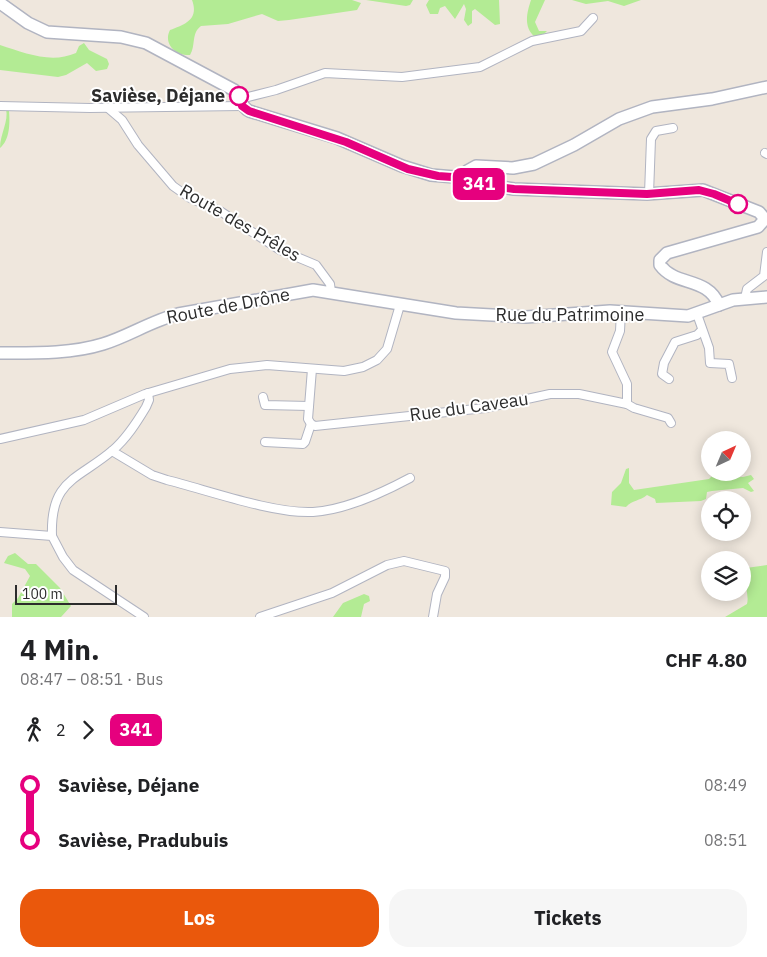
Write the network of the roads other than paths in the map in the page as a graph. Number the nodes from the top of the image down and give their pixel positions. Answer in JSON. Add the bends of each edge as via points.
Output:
{"nodes":[{"id":1,"x":0,"y":3,"type":"edge"},
{"id":2,"x":593,"y":18,"type":"dead end"},
{"id":3,"x":767,"y":86,"type":"edge"},
{"id":4,"x":241,"y":103,"type":"junction"},
{"id":5,"x":0,"y":106,"type":"edge"},
{"id":6,"x":108,"y":108,"type":"junction"},
{"id":7,"x":673,"y":128,"type":"dead end"},
{"id":8,"x":466,"y":178,"type":"junction"},
{"id":9,"x":649,"y":194,"type":"junction"},
{"id":10,"x":766,"y":219,"type":"edge"},
{"id":11,"x":767,"y":252,"type":"edge"},
{"id":12,"x":331,"y":292,"type":"junction"},
{"id":13,"x":767,"y":296,"type":"edge"},
{"id":14,"x":745,"y":298,"type":"junction"},
{"id":15,"x":400,"y":305,"type":"junction"},
{"id":16,"x":719,"y":305,"type":"junction"},
{"id":17,"x":621,"y":311,"type":"junction"},
{"id":18,"x":697,"y":314,"type":"junction"},
{"id":19,"x":702,"y":330,"type":"junction"},
{"id":20,"x":0,"y":353,"type":"edge"},
{"id":21,"x":312,"y":369,"type":"junction"},
{"id":22,"x":732,"y":378,"type":"dead end"},
{"id":23,"x":669,"y":379,"type":"dead end"},
{"id":24,"x":148,"y":393,"type":"junction"},
{"id":25,"x":263,"y":397,"type":"dead end"},
{"id":26,"x":627,"y":404,"type":"junction"},
{"id":27,"x":309,"y":406,"type":"junction"},
{"id":28,"x":670,"y":423,"type":"dead end"},
{"id":29,"x":311,"y":424,"type":"junction"},
{"id":30,"x":0,"y":439,"type":"edge"},
{"id":31,"x":264,"y":442,"type":"dead end"},
{"id":32,"x":112,"y":451,"type":"junction"},
{"id":33,"x":410,"y":478,"type":"dead end"},
{"id":34,"x":0,"y":532,"type":"edge"},
{"id":35,"x":52,"y":536,"type":"junction"},
{"id":36,"x":144,"y":617,"type":"edge"},
{"id":37,"x":260,"y":617,"type":"edge"},
{"id":38,"x":433,"y":617,"type":"edge"}],
"edges":[{"from":1,"to":4,"type":"street","via":[[47,32],[146,42],[231,89]]},
{"from":2,"to":4,"type":"street","via":[[581,31],[535,40],[480,67],[402,77],[325,73]]},
{"from":3,"to":8,"type":"street","via":[[712,99],[648,108],[619,119],[538,162],[517,167],[474,166],[467,171]]},
{"from":4,"to":6,"type":"street"},
{"from":4,"to":8,"type":"street","via":[[252,112],[346,142],[408,169]]},
{"from":5,"to":6,"type":"street"},
{"from":6,"to":12,"type":"street","name":"Route des Prêles","via":[[122,120],[138,145],[173,186],[190,198],[220,211],[280,250],[316,265],[330,284]]},
{"from":7,"to":9,"type":"street","via":[[656,131],[651,139]]},
{"from":8,"to":9,"type":"street","via":[[474,183],[509,189]]},
{"from":9,"to":10,"type":"street","via":[[706,191],[759,212]]},
{"from":10,"to":16,"type":"street","via":[[758,227],[682,248],[667,253],[661,259],[660,264],[665,271],[709,289]]},
{"from":11,"to":14,"type":"street","via":[[763,278],[747,289]]},
{"from":12,"to":15,"type":"street","name":"Route de Drône"},
{"from":12,"to":20,"type":"street","name":"Route de Drône","via":[[299,292],[178,314],[89,347]]},
{"from":13,"to":14,"type":"street","name":"Rue du Patrimoine"},
{"from":14,"to":16,"type":"street","name":"Rue du Patrimoine"},
{"from":15,"to":17,"type":"street","name":"Rue du Patrimoine","via":[[475,315],[525,317]]},
{"from":15,"to":21,"type":"street","via":[[387,349],[377,360],[349,370]]},
{"from":16,"to":18,"type":"street","name":"Rue du Patrimoine"},
{"from":17,"to":18,"type":"street","name":"Rue du Patrimoine","via":[[673,317]]},
{"from":17,"to":26,"type":"street","via":[[620,331],[612,352],[627,384]]},
{"from":18,"to":19,"type":"street"},
{"from":19,"to":22,"type":"street","via":[[709,348],[710,363],[729,364]]},
{"from":19,"to":23,"type":"street","via":[[693,337],[675,342],[662,368],[662,374]]},
{"from":21,"to":24,"type":"street","via":[[267,365],[235,368]]},
{"from":21,"to":27,"type":"street"},
{"from":24,"to":30,"type":"street","via":[[84,420]]},
{"from":24,"to":32,"type":"street","via":[[149,400],[136,423]]},
{"from":25,"to":27,"type":"street","via":[[265,405]]},
{"from":26,"to":28,"type":"street","name":"Rue du Caveau","via":[[668,418]]},
{"from":26,"to":29,"type":"street","name":"Rue du Caveau","via":[[580,394],[550,394],[485,408],[330,425]]},
{"from":27,"to":29,"type":"street"},
{"from":29,"to":31,"type":"street","via":[[303,444]]},
{"from":32,"to":33,"type":"street","via":[[167,480],[289,510],[311,512],[340,507]]},
{"from":32,"to":35,"type":"street","via":[[66,484],[55,507]]},
{"from":34,"to":35,"type":"street"},
{"from":35,"to":36,"type":"street","via":[[75,572]]},
{"from":37,"to":38,"type":"street","via":[[332,593],[379,567],[404,561],[445,571]]}]}
